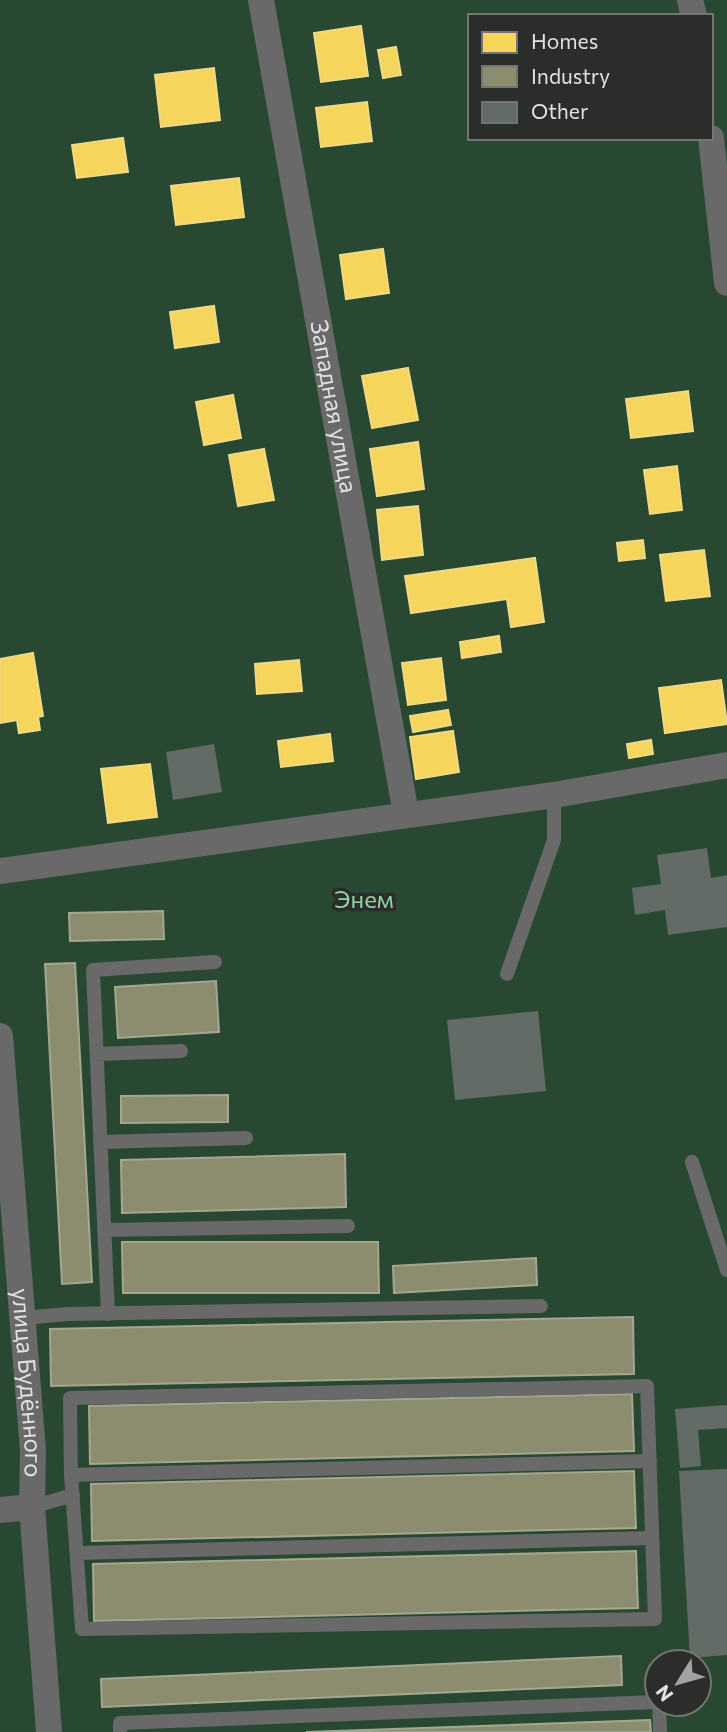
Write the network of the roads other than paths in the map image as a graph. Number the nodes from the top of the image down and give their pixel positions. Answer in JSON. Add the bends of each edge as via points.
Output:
{"nodes":[{"id":1,"x":261,"y":0,"type":"edge"},
{"id":2,"x":711,"y":140,"type":"edge"},
{"id":3,"x":727,"y":283,"type":"edge"},
{"id":4,"x":727,"y":765,"type":"edge"},
{"id":5,"x":554,"y":795,"type":"junction"},
{"id":6,"x":406,"y":814,"type":"junction"},
{"id":7,"x":0,"y":871,"type":"edge"},
{"id":8,"x":215,"y":962,"type":"dead end"},
{"id":9,"x":507,"y":974,"type":"dead end"},
{"id":10,"x":0,"y":1036,"type":"edge"},
{"id":11,"x":181,"y":1051,"type":"dead end"},
{"id":12,"x":97,"y":1054,"type":"junction"},
{"id":13,"x":246,"y":1138,"type":"dead end"},
{"id":14,"x":100,"y":1142,"type":"junction"},
{"id":15,"x":692,"y":1162,"type":"dead end"},
{"id":16,"x":348,"y":1226,"type":"dead end"},
{"id":17,"x":104,"y":1230,"type":"junction"},
{"id":18,"x":727,"y":1270,"type":"edge"},
{"id":19,"x":541,"y":1306,"type":"dead end"},
{"id":20,"x":108,"y":1314,"type":"junction"},
{"id":21,"x":24,"y":1318,"type":"junction"},
{"id":22,"x":650,"y":1461,"type":"junction"},
{"id":23,"x":71,"y":1475,"type":"junction"},
{"id":24,"x":73,"y":1495,"type":"junction"},
{"id":25,"x":32,"y":1507,"type":"junction"},
{"id":26,"x":0,"y":1510,"type":"edge"},
{"id":27,"x":652,"y":1538,"type":"junction"},
{"id":28,"x":78,"y":1552,"type":"junction"},
{"id":29,"x":643,"y":1704,"type":"edge"},
{"id":30,"x":49,"y":1732,"type":"edge"},
{"id":31,"x":120,"y":1732,"type":"edge"}],
"edges":[{"from":1,"to":6,"type":"street","name":"Западная улица"},
{"from":2,"to":3,"type":"street"},
{"from":4,"to":5,"type":"street"},
{"from":5,"to":6,"type":"street"},
{"from":5,"to":9,"type":"lane","via":[[554,840]]},
{"from":6,"to":7,"type":"street"},
{"from":8,"to":12,"type":"lane","via":[[93,970]]},
{"from":10,"to":21,"type":"street","name":"улица Будённого"},
{"from":11,"to":12,"type":"lane"},
{"from":12,"to":14,"type":"lane"},
{"from":13,"to":14,"type":"lane"},
{"from":14,"to":17,"type":"lane"},
{"from":15,"to":18,"type":"lane"},
{"from":16,"to":17,"type":"lane"},
{"from":17,"to":20,"type":"lane"},
{"from":19,"to":20,"type":"lane"},
{"from":20,"to":21,"type":"lane"},
{"from":21,"to":25,"type":"street","name":"улица Будённого"},
{"from":22,"to":23,"type":"lane"},
{"from":22,"to":23,"type":"lane","via":[[647,1386],[84,1397],[70,1398]]},
{"from":22,"to":27,"type":"lane"},
{"from":23,"to":24,"type":"lane"},
{"from":24,"to":25,"type":"lane"},
{"from":24,"to":28,"type":"lane"},
{"from":25,"to":26,"type":"street"},
{"from":25,"to":30,"type":"street","name":"улица Будённого"},
{"from":27,"to":28,"type":"lane"},
{"from":27,"to":28,"type":"lane","via":[[655,1619],[82,1629]]},
{"from":29,"to":31,"type":"lane","via":[[120,1723]]}]}
